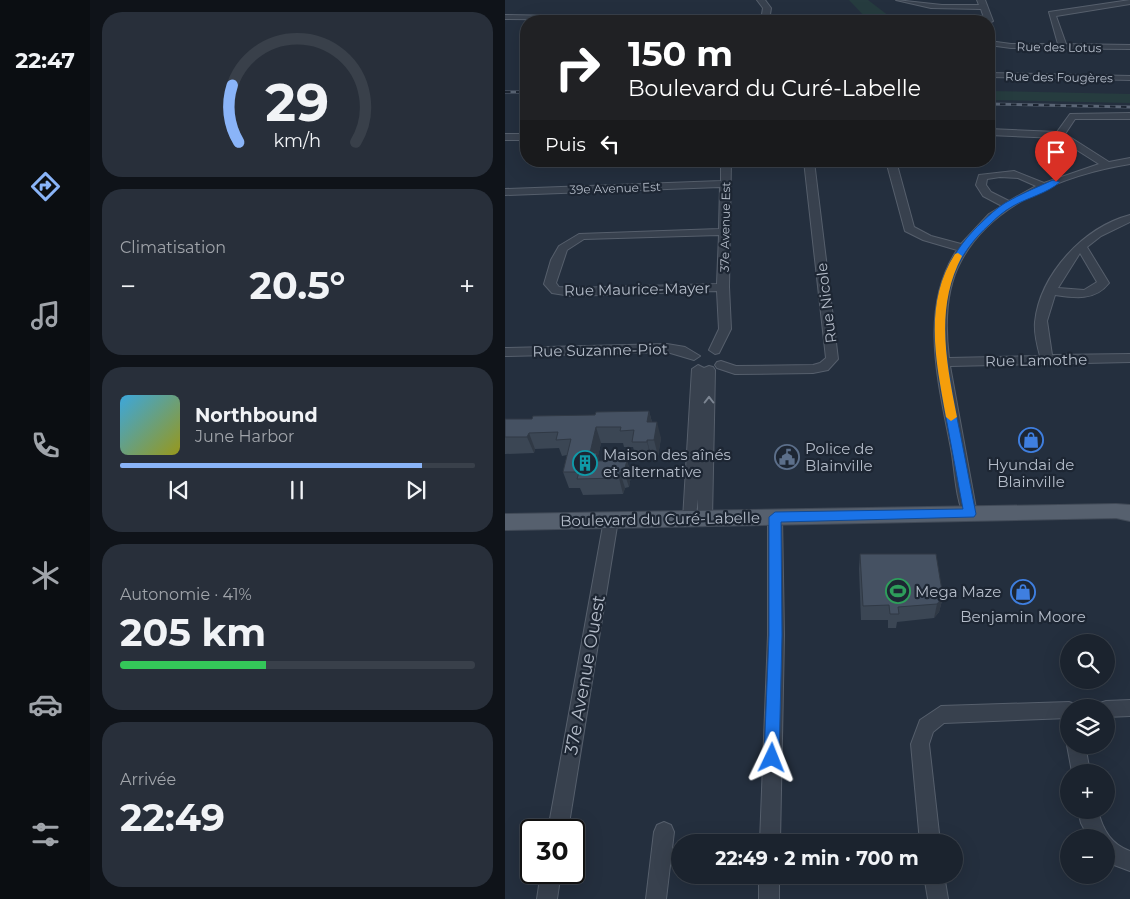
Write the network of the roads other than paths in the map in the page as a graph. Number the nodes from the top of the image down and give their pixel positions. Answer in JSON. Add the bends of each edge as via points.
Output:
{"nodes":[{"id":1,"x":761,"y":0,"type":"edge"},
{"id":2,"x":900,"y":0,"type":"edge"},
{"id":3,"x":1130,"y":2,"type":"edge"},
{"id":4,"x":982,"y":3,"type":"edge"},
{"id":5,"x":766,"y":15,"type":"edge"},
{"id":6,"x":986,"y":15,"type":"edge"},
{"id":7,"x":505,"y":17,"type":"edge"},
{"id":8,"x":520,"y":17,"type":"edge"},
{"id":9,"x":995,"y":43,"type":"edge"},
{"id":10,"x":1063,"y":47,"type":"junction"},
{"id":11,"x":1130,"y":47,"type":"edge"},
{"id":12,"x":995,"y":75,"type":"edge"},
{"id":13,"x":1130,"y":78,"type":"edge"},
{"id":14,"x":1130,"y":116,"type":"edge"},
{"id":15,"x":995,"y":132,"type":"edge"},
{"id":16,"x":1060,"y":135,"type":"junction"},
{"id":17,"x":505,"y":137,"type":"edge"},
{"id":18,"x":520,"y":137,"type":"edge"},
{"id":19,"x":1130,"y":161,"type":"edge"},
{"id":20,"x":1106,"y":164,"type":"junction"},
{"id":21,"x":726,"y":167,"type":"edge"},
{"id":22,"x":810,"y":167,"type":"edge"},
{"id":23,"x":893,"y":167,"type":"edge"},
{"id":24,"x":725,"y":184,"type":"junction"},
{"id":25,"x":1043,"y":186,"type":"junction"},
{"id":26,"x":505,"y":192,"type":"edge"},
{"id":27,"x":1008,"y":205,"type":"junction"},
{"id":28,"x":1130,"y":218,"type":"edge"},
{"id":29,"x":725,"y":232,"type":"junction"},
{"id":30,"x":1081,"y":247,"type":"junction"},
{"id":31,"x":963,"y":248,"type":"junction"},
{"id":32,"x":723,"y":288,"type":"junction"},
{"id":33,"x":1052,"y":291,"type":"junction"},
{"id":34,"x":715,"y":350,"type":"junction"},
{"id":35,"x":505,"y":352,"type":"edge"},
{"id":36,"x":1130,"y":358,"type":"edge"},
{"id":37,"x":1047,"y":359,"type":"junction"},
{"id":38,"x":941,"y":362,"type":"junction"},
{"id":39,"x":705,"y":365,"type":"junction"},
{"id":40,"x":1125,"y":511,"type":"edge"},
{"id":41,"x":970,"y":514,"type":"junction"},
{"id":42,"x":775,"y":517,"type":"junction"},
{"id":43,"x":697,"y":519,"type":"junction"},
{"id":44,"x":611,"y":520,"type":"junction"},
{"id":45,"x":505,"y":522,"type":"edge"},
{"id":46,"x":1115,"y":708,"type":"edge"},
{"id":47,"x":1130,"y":708,"type":"edge"},
{"id":48,"x":1060,"y":710,"type":"edge"},
{"id":49,"x":560,"y":819,"type":"edge"},
{"id":50,"x":664,"y":832,"type":"dead end"},
{"id":51,"x":770,"y":834,"type":"edge"},
{"id":52,"x":929,"y":834,"type":"edge"},
{"id":53,"x":1115,"y":856,"type":"edge"},
{"id":54,"x":1130,"y":861,"type":"edge"},
{"id":55,"x":549,"y":884,"type":"edge"},
{"id":56,"x":769,"y":884,"type":"edge"},
{"id":57,"x":935,"y":884,"type":"edge"},
{"id":58,"x":547,"y":899,"type":"edge"},
{"id":59,"x":656,"y":899,"type":"edge"},
{"id":60,"x":769,"y":899,"type":"edge"},
{"id":61,"x":937,"y":899,"type":"edge"}],
"edges":[{"from":1,"to":5,"type":"street","via":[[767,8]]},
{"from":2,"to":4,"type":"street","via":[[942,7]]},
{"from":3,"to":10,"type":"street","via":[[1052,14]]},
{"from":4,"to":6,"type":"street"},
{"from":7,"to":8,"type":"street"},
{"from":9,"to":10,"type":"street","name":"Rue des Lotus"},
{"from":10,"to":11,"type":"street","name":"Rue des Lotus"},
{"from":12,"to":13,"type":"street","name":"Rue des Fougères"},
{"from":14,"to":16,"type":"street","via":[[1073,116]]},
{"from":15,"to":16,"type":"street"},
{"from":16,"to":20,"type":"street"},
{"from":17,"to":18,"type":"street"},
{"from":19,"to":20,"type":"street"},
{"from":20,"to":25,"type":"street"},
{"from":21,"to":24,"type":"street","name":"37e Avenue Est"},
{"from":22,"to":39,"type":"street","name":"Rue Nicole","via":[[832,359],[824,367],[813,369],[735,370]]},
{"from":23,"to":31,"type":"street","via":[[909,229],[927,238]]},
{"from":24,"to":26,"type":"street","name":"39e Avenue Est"},
{"from":24,"to":29,"type":"street","name":"37e Avenue Est"},
{"from":25,"to":27,"type":"street"},
{"from":25,"to":27,"type":"street","via":[[1023,175],[1004,173],[983,177],[981,185],[987,194]]},
{"from":27,"to":31,"type":"street","via":[[985,223]]},
{"from":28,"to":30,"type":"street","via":[[1103,230]]},
{"from":29,"to":32,"type":"street","name":"37e Avenue Est"},
{"from":29,"to":32,"type":"street","name":"Rue Maurice-Mayer","via":[[583,236],[560,248],[550,284],[556,290],[571,292]]},
{"from":30,"to":33,"type":"street","via":[[1062,270]]},
{"from":30,"to":33,"type":"street","via":[[1103,283],[1094,292],[1076,295]]},
{"from":31,"to":38,"type":"street","via":[[949,273],[942,296],[939,322]]},
{"from":32,"to":34,"type":"street","name":"37e Avenue Est","via":[[725,329]]},
{"from":33,"to":37,"type":"street","via":[[1041,320]]},
{"from":34,"to":39,"type":"street","via":[[703,350]]},
{"from":34,"to":39,"type":"street","via":[[723,356]]},
{"from":35,"to":39,"type":"street","name":"Rue Suzanne-Piot","via":[[667,348],[681,350]]},
{"from":36,"to":37,"type":"street","name":"Rue Lamothe"},
{"from":37,"to":38,"type":"street","name":"Rue Lamothe"},
{"from":38,"to":41,"type":"street"},
{"from":39,"to":43,"type":"street"},
{"from":40,"to":41,"type":"main road","name":"Boulevard du Curé-Labelle"},
{"from":41,"to":42,"type":"main road","name":"Boulevard du Curé-Labelle"},
{"from":42,"to":43,"type":"main road","name":"Boulevard du Curé-Labelle"},
{"from":42,"to":51,"type":"street","via":[[776,635]]},
{"from":43,"to":44,"type":"main road","name":"Boulevard du Curé-Labelle"},
{"from":44,"to":45,"type":"main road","name":"Boulevard du Curé-Labelle"},
{"from":44,"to":49,"type":"street","name":"37e Avenue Ouest"},
{"from":46,"to":47,"type":"street"},
{"from":48,"to":52,"type":"street","via":[[941,714],[926,726],[920,744]]},
{"from":50,"to":59,"type":"street"},
{"from":53,"to":54,"type":"street"},
{"from":55,"to":58,"type":"street"},
{"from":56,"to":60,"type":"street"},
{"from":57,"to":61,"type":"street"}]}
